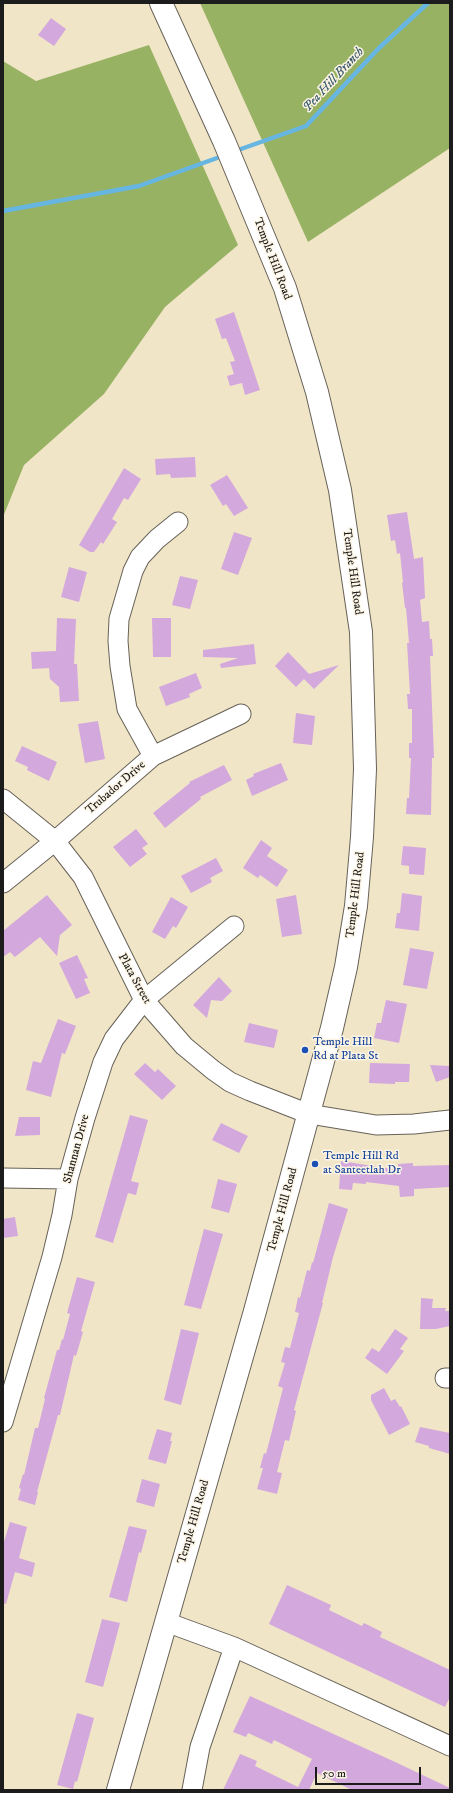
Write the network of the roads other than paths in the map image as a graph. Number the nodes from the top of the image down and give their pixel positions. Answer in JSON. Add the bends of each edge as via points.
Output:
{"nodes":[{"id":1,"x":161,"y":3,"type":"edge"},
{"id":2,"x":178,"y":522,"type":"dead end"},
{"id":3,"x":241,"y":714,"type":"dead end"},
{"id":4,"x":153,"y":756,"type":"junction"},
{"id":5,"x":3,"y":799,"type":"edge"},
{"id":6,"x":56,"y":841,"type":"junction"},
{"id":7,"x":3,"y":883,"type":"edge"},
{"id":8,"x":234,"y":926,"type":"dead end"},
{"id":9,"x":144,"y":1000,"type":"junction"},
{"id":10,"x":309,"y":1114,"type":"junction"},
{"id":11,"x":450,"y":1120,"type":"edge"},
{"id":12,"x":3,"y":1178,"type":"edge"},
{"id":13,"x":68,"y":1179,"type":"junction"},
{"id":14,"x":3,"y":1422,"type":"edge"},
{"id":15,"x":166,"y":1622,"type":"junction"},
{"id":16,"x":234,"y":1647,"type":"junction"},
{"id":17,"x":450,"y":1746,"type":"edge"},
{"id":18,"x":118,"y":1790,"type":"edge"},
{"id":19,"x":192,"y":1790,"type":"edge"}],
"edges":[{"from":1,"to":10,"type":"main road","name":"Temple Hill Road","via":[[224,141],[285,288],[316,392],[340,490],[361,632],[365,769],[356,906],[346,967]]},
{"from":2,"to":4,"type":"street","via":[[140,557],[129,582],[119,619],[120,666],[127,709]]},
{"from":3,"to":4,"type":"street","name":"Trubador Drive"},
{"from":4,"to":6,"type":"street","name":"Trubador Drive"},
{"from":5,"to":6,"type":"street","name":"Plata Street"},
{"from":6,"to":7,"type":"street","name":"Trubador Drive"},
{"from":6,"to":9,"type":"street","name":"Plata Street","via":[[83,877]]},
{"from":8,"to":9,"type":"street","name":"Shannan Drive"},
{"from":9,"to":10,"type":"street","name":"Plata Street","via":[[184,1046],[230,1082]]},
{"from":9,"to":13,"type":"street","name":"Shannan Drive","via":[[114,1039],[103,1062]]},
{"from":10,"to":11,"type":"street","name":"Plata Street","via":[[376,1125]]},
{"from":10,"to":15,"type":"main road","name":"Temple Hill Road"},
{"from":12,"to":13,"type":"street"},
{"from":13,"to":14,"type":"street","name":"Shannan Drive","via":[[52,1257]]},
{"from":15,"to":16,"type":"street"},
{"from":15,"to":18,"type":"main road","name":"Temple Hill Road"},
{"from":16,"to":17,"type":"street"},
{"from":16,"to":19,"type":"street","via":[[200,1748]]}]}
